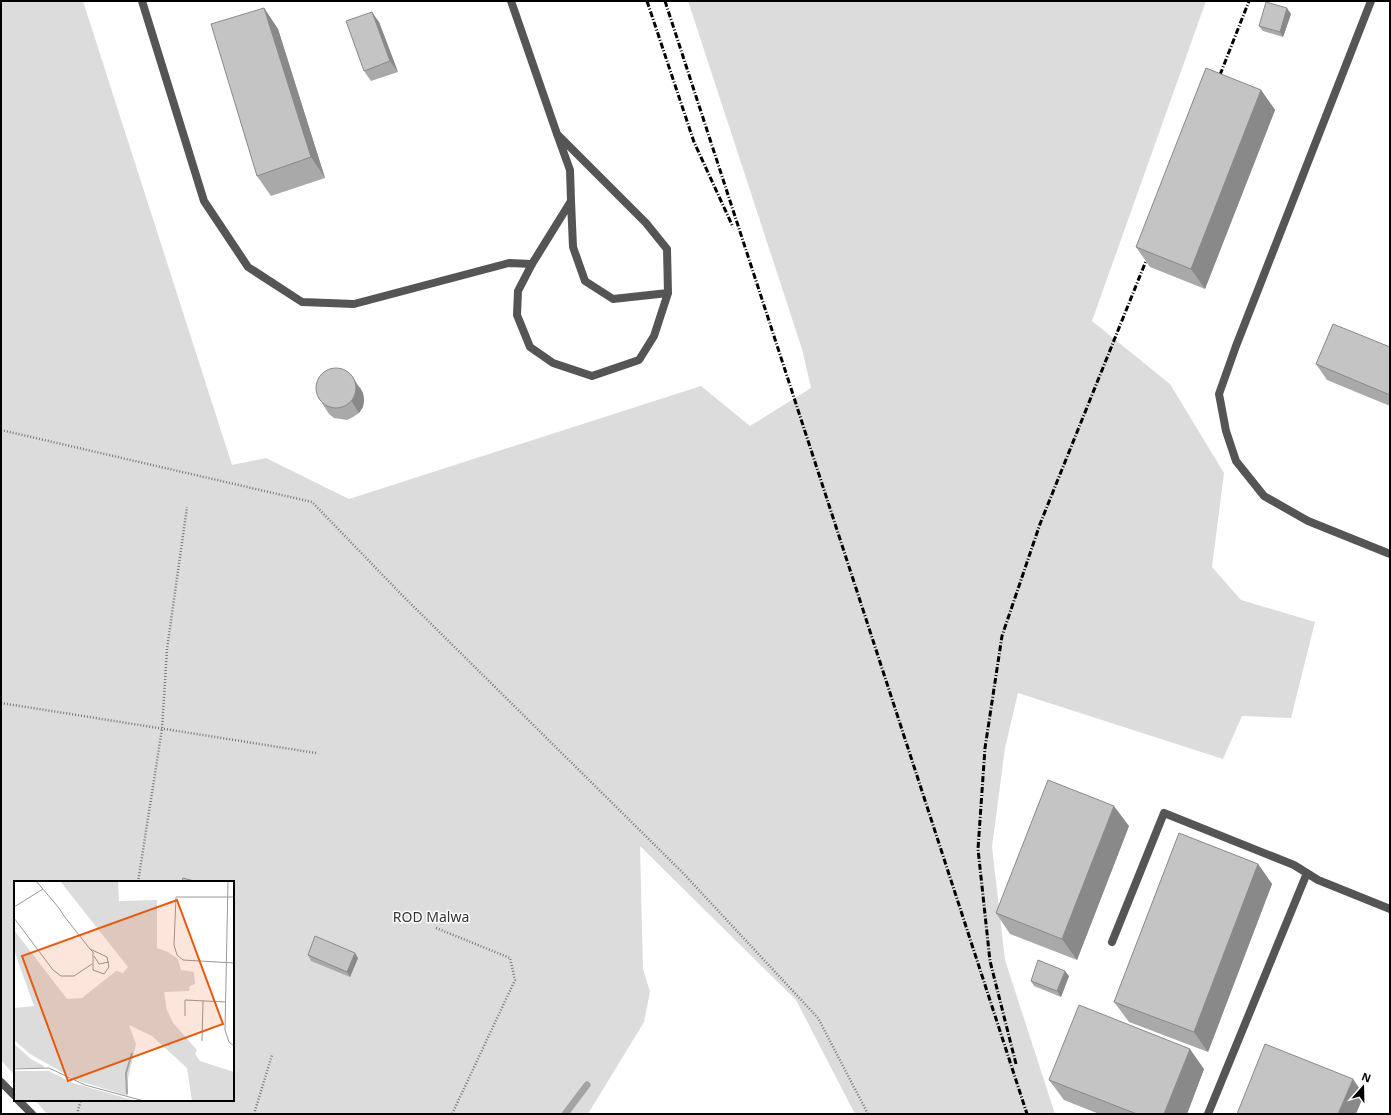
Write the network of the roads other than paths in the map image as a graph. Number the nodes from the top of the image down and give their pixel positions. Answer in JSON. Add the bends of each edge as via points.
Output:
{"nodes":[{"id":1,"x":142,"y":1,"type":"edge"},
{"id":2,"x":511,"y":1,"type":"edge"},
{"id":3,"x":1371,"y":1,"type":"edge"},
{"id":4,"x":557,"y":134,"type":"junction"},
{"id":5,"x":571,"y":201,"type":"junction"},
{"id":6,"x":532,"y":264,"type":"junction"},
{"id":7,"x":668,"y":293,"type":"junction"},
{"id":8,"x":1390,"y":554,"type":"edge"},
{"id":9,"x":1307,"y":873,"type":"junction"},
{"id":10,"x":1390,"y":909,"type":"edge"},
{"id":11,"x":1112,"y":942,"type":"dead end"},
{"id":12,"x":1,"y":1082,"type":"edge"},
{"id":13,"x":14,"y":1095,"type":"edge"},
{"id":14,"x":19,"y":1101,"type":"edge"},
{"id":15,"x":32,"y":1114,"type":"edge"},
{"id":16,"x":1208,"y":1114,"type":"edge"}],
"edges":[{"from":1,"to":6,"type":"street","via":[[204,201],[248,267],[302,302],[354,304],[508,263]]},
{"from":2,"to":4,"type":"street"},
{"from":3,"to":8,"type":"street","via":[[1219,394],[1226,431],[1236,461],[1264,496],[1308,521]]},
{"from":4,"to":5,"type":"street","via":[[570,170]]},
{"from":4,"to":7,"type":"street","via":[[646,223],[667,249]]},
{"from":5,"to":6,"type":"street"},
{"from":5,"to":7,"type":"street","via":[[572,247],[585,281],[613,299]]},
{"from":6,"to":7,"type":"street","via":[[518,291],[517,315],[530,347],[553,363],[592,376],[639,360],[654,336]]},
{"from":9,"to":10,"type":"street","via":[[1318,880]]},
{"from":9,"to":11,"type":"street","via":[[1294,865],[1164,813]]},
{"from":9,"to":16,"type":"street"},
{"from":12,"to":13,"type":"street"},
{"from":14,"to":15,"type":"street"}]}
